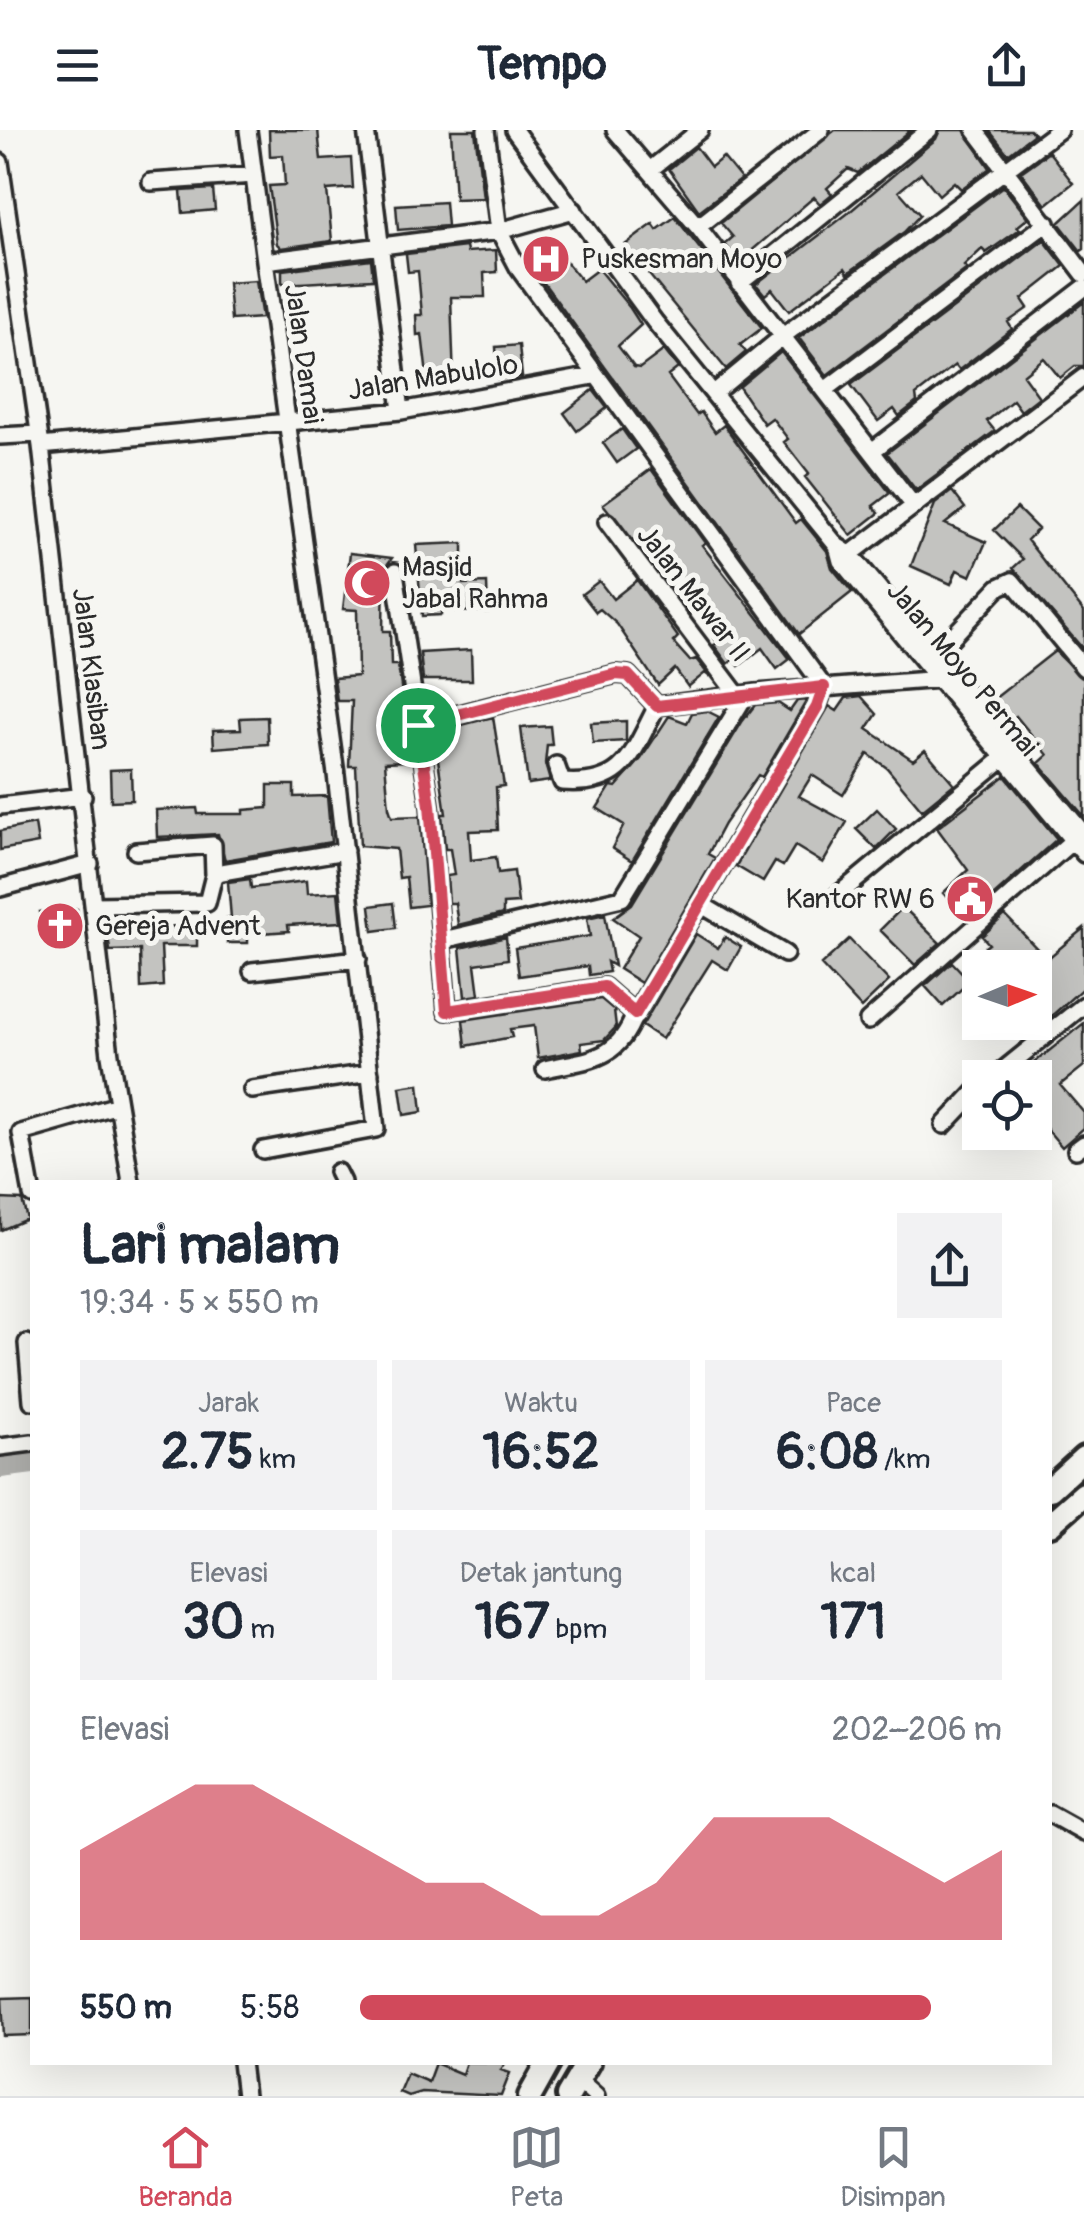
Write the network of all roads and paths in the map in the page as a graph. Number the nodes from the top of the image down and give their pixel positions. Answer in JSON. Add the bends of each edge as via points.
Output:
{"nodes":[{"id":1,"x":248,"y":130,"type":"edge"},
{"id":2,"x":366,"y":130,"type":"edge"},
{"id":3,"x":486,"y":130,"type":"edge"},
{"id":4,"x":514,"y":130,"type":"edge"},
{"id":5,"x":615,"y":130,"type":"edge"},
{"id":6,"x":700,"y":130,"type":"edge"},
{"id":7,"x":821,"y":130,"type":"edge"},
{"id":8,"x":929,"y":130,"type":"edge"},
{"id":9,"x":975,"y":130,"type":"edge"},
{"id":10,"x":1059,"y":130,"type":"edge"},
{"id":11,"x":0,"y":162,"type":"edge"},
{"id":12,"x":651,"y":169,"type":"junction"},
{"id":13,"x":1006,"y":169,"type":"junction"},
{"id":14,"x":254,"y":175,"type":"junction"},
{"id":15,"x":150,"y":182,"type":"dead end"},
{"id":16,"x":574,"y":210,"type":"junction"},
{"id":17,"x":1047,"y":223,"type":"junction"},
{"id":18,"x":698,"y":227,"type":"junction"},
{"id":19,"x":499,"y":231,"type":"junction"},
{"id":20,"x":380,"y":246,"type":"junction"},
{"id":21,"x":265,"y":261,"type":"junction"},
{"id":22,"x":8,"y":270,"type":"edge"},
{"id":23,"x":1084,"y":274,"type":"edge"},
{"id":24,"x":739,"y":282,"type":"junction"},
{"id":25,"x":1084,"y":288,"type":"edge"},
{"id":26,"x":783,"y":336,"type":"junction"},
{"id":27,"x":593,"y":376,"type":"junction"},
{"id":28,"x":1084,"y":377,"type":"edge"},
{"id":29,"x":825,"y":390,"type":"junction"},
{"id":30,"x":714,"y":393,"type":"junction"},
{"id":31,"x":401,"y":412,"type":"junction"},
{"id":32,"x":288,"y":424,"type":"junction"},
{"id":33,"x":0,"y":436,"type":"edge"},
{"id":34,"x":40,"y":440,"type":"junction"},
{"id":35,"x":872,"y":451,"type":"junction"},
{"id":36,"x":914,"y":506,"type":"junction"},
{"id":37,"x":606,"y":522,"type":"dead end"},
{"id":38,"x":843,"y":554,"type":"junction"},
{"id":39,"x":395,"y":572,"type":"dead end"},
{"id":40,"x":936,"y":654,"type":"junction"},
{"id":41,"x":1084,"y":668,"type":"edge"},
{"id":42,"x":956,"y":679,"type":"junction"},
{"id":43,"x":937,"y":680,"type":"junction"},
{"id":44,"x":824,"y":687,"type":"junction"},
{"id":45,"x":741,"y":696,"type":"junction"},
{"id":46,"x":657,"y":706,"type":"junction"},
{"id":47,"x":418,"y":725,"type":"junction"},
{"id":48,"x":1010,"y":753,"type":"junction"},
{"id":49,"x":556,"y":765,"type":"dead end"},
{"id":50,"x":83,"y":796,"type":"junction"},
{"id":51,"x":0,"y":806,"type":"edge"},
{"id":52,"x":1082,"y":838,"type":"edge"},
{"id":53,"x":136,"y":850,"type":"dead end"},
{"id":54,"x":345,"y":852,"type":"junction"},
{"id":55,"x":90,"y":864,"type":"junction"},
{"id":56,"x":214,"y":875,"type":"junction"},
{"id":57,"x":0,"y":888,"type":"edge"},
{"id":58,"x":838,"y":895,"type":"dead end"},
{"id":59,"x":94,"y":905,"type":"junction"},
{"id":60,"x":702,"y":905,"type":"junction"},
{"id":61,"x":443,"y":940,"type":"junction"},
{"id":62,"x":784,"y":954,"type":"dead end"},
{"id":63,"x":358,"y":959,"type":"junction"},
{"id":64,"x":252,"y":971,"type":"dead end"},
{"id":65,"x":1084,"y":1005,"type":"edge"},
{"id":66,"x":635,"y":1014,"type":"junction"},
{"id":67,"x":868,"y":1020,"type":"dead end"},
{"id":68,"x":1015,"y":1060,"type":"edge"},
{"id":69,"x":544,"y":1069,"type":"dead end"},
{"id":70,"x":370,"y":1073,"type":"junction"},
{"id":71,"x":252,"y":1090,"type":"dead end"},
{"id":72,"x":118,"y":1105,"type":"junction"},
{"id":73,"x":962,"y":1106,"type":"edge"},
{"id":74,"x":944,"y":1125,"type":"dead end"},
{"id":75,"x":263,"y":1150,"type":"dead end"},
{"id":76,"x":131,"y":1180,"type":"edge"},
{"id":77,"x":30,"y":1184,"type":"edge"},
{"id":78,"x":27,"y":1342,"type":"dead end"},
{"id":79,"x":30,"y":1377,"type":"edge"},
{"id":80,"x":30,"y":1443,"type":"edge"},
{"id":81,"x":0,"y":1447,"type":"edge"},
{"id":82,"x":1084,"y":1458,"type":"edge"},
{"id":83,"x":1052,"y":1487,"type":"edge"},
{"id":84,"x":1084,"y":1494,"type":"edge"},
{"id":85,"x":1052,"y":1522,"type":"edge"},
{"id":86,"x":1052,"y":1815,"type":"edge"},
{"id":87,"x":1084,"y":1833,"type":"edge"},
{"id":88,"x":241,"y":2065,"type":"edge"},
{"id":89,"x":547,"y":2065,"type":"edge"},
{"id":90,"x":246,"y":2096,"type":"edge"},
{"id":91,"x":530,"y":2096,"type":"edge"}],
"edges":[{"from":1,"to":14,"type":"street"},
{"from":2,"to":20,"type":"street"},
{"from":3,"to":19,"type":"street"},
{"from":4,"to":16,"type":"street"},
{"from":5,"to":12,"type":"street"},
{"from":6,"to":12,"type":"street"},
{"from":7,"to":18,"type":"street"},
{"from":8,"to":24,"type":"street"},
{"from":9,"to":13,"type":"street"},
{"from":10,"to":13,"type":"street"},
{"from":11,"to":22,"type":"street","name":"Jalan Klasiban"},
{"from":12,"to":18,"type":"street"},
{"from":13,"to":17,"type":"street"},
{"from":13,"to":26,"type":"street"},
{"from":14,"to":15,"type":"street"},
{"from":14,"to":21,"type":"street"},
{"from":16,"to":19,"type":"street","name":"Jalan Damai"},
{"from":16,"to":30,"type":"street"},
{"from":17,"to":23,"type":"street"},
{"from":17,"to":29,"type":"street"},
{"from":18,"to":24,"type":"street"},
{"from":19,"to":20,"type":"street","name":"Jalan Damai"},
{"from":19,"to":27,"type":"street"},
{"from":20,"to":21,"type":"street","name":"Jalan Damai"},
{"from":20,"to":31,"type":"street"},
{"from":21,"to":32,"type":"street","name":"Jalan Damai"},
{"from":22,"to":34,"type":"street","name":"Jalan Klasiban"},
{"from":24,"to":26,"type":"street"},
{"from":25,"to":35,"type":"street"},
{"from":26,"to":29,"type":"street"},
{"from":26,"to":30,"type":"street"},
{"from":27,"to":31,"type":"street","name":"Jalan Mabulolo"},
{"from":27,"to":44,"type":"street"},
{"from":28,"to":36,"type":"street"},
{"from":29,"to":35,"type":"street"},
{"from":30,"to":38,"type":"street"},
{"from":31,"to":32,"type":"street","name":"Jalan Mabulolo"},
{"from":32,"to":34,"type":"street","name":"Jalan Mabulolo"},
{"from":32,"to":54,"type":"street","name":"Jalan Damai"},
{"from":33,"to":34,"type":"street","name":"Jalan Mabulolo"},
{"from":34,"to":50,"type":"street","name":"Jalan Klasiban"},
{"from":35,"to":36,"type":"street"},
{"from":36,"to":38,"type":"street"},
{"from":37,"to":45,"type":"street","name":"Jalan Mawar II"},
{"from":38,"to":40,"type":"street","name":"Jalan Moyo Permai"},
{"from":38,"to":43,"type":"street","name":"Jalan Moyo Permai"},
{"from":39,"to":47,"type":"street"},
{"from":40,"to":41,"type":"street","via":[[999,587],[1012,582]]},
{"from":40,"to":42,"type":"street","name":"Jalan Moyo Permai"},
{"from":42,"to":43,"type":"street"},
{"from":42,"to":48,"type":"street","name":"Jalan Moyo Permai"},
{"from":43,"to":44,"type":"street"},
{"from":43,"to":48,"type":"street","name":"Jalan Moyo Permai"},
{"from":44,"to":45,"type":"street"},
{"from":44,"to":60,"type":"street"},
{"from":45,"to":46,"type":"street"},
{"from":45,"to":61,"type":"street","via":[[622,898]]},
{"from":46,"to":47,"type":"street","via":[[628,675],[616,674]]},
{"from":46,"to":49,"type":"street","via":[[616,774],[562,782]]},
{"from":47,"to":61,"type":"street"},
{"from":48,"to":52,"type":"street","name":"Jalan Moyo Permai"},
{"from":48,"to":58,"type":"street"},
{"from":50,"to":51,"type":"street"},
{"from":50,"to":55,"type":"street","name":"Jalan Klasiban"},
{"from":52,"to":67,"type":"street"},
{"from":53,"to":56,"type":"street","via":[[213,845]]},
{"from":54,"to":56,"type":"street"},
{"from":54,"to":63,"type":"street","name":"Jalan Damai"},
{"from":55,"to":57,"type":"street"},
{"from":55,"to":59,"type":"street","name":"Jalan Klasiban"},
{"from":56,"to":59,"type":"street","via":[[207,904]]},
{"from":59,"to":72,"type":"street","name":"Jalan Klasiban"},
{"from":60,"to":62,"type":"street"},
{"from":60,"to":66,"type":"street"},
{"from":61,"to":66,"type":"street","via":[[451,1013],[604,987]]},
{"from":63,"to":64,"type":"street"},
{"from":63,"to":70,"type":"street","name":"Jalan Damai"},
{"from":65,"to":68,"type":"street"},
{"from":66,"to":69,"type":"street","via":[[627,1036],[608,1054]]},
{"from":70,"to":71,"type":"street"},
{"from":70,"to":75,"type":"street","name":"Jalan Damai","via":[[376,1128]]},
{"from":72,"to":76,"type":"street","name":"Jalan Klasiban"},
{"from":72,"to":77,"type":"street","via":[[21,1133]]},
{"from":73,"to":74,"type":"street"},
{"from":78,"to":79,"type":"street"},
{"from":80,"to":81,"type":"street"},
{"from":82,"to":83,"type":"highway"},
{"from":84,"to":85,"type":"highway"},
{"from":86,"to":87,"type":"street"},
{"from":88,"to":90,"type":"street"},
{"from":89,"to":91,"type":"highway"}]}
